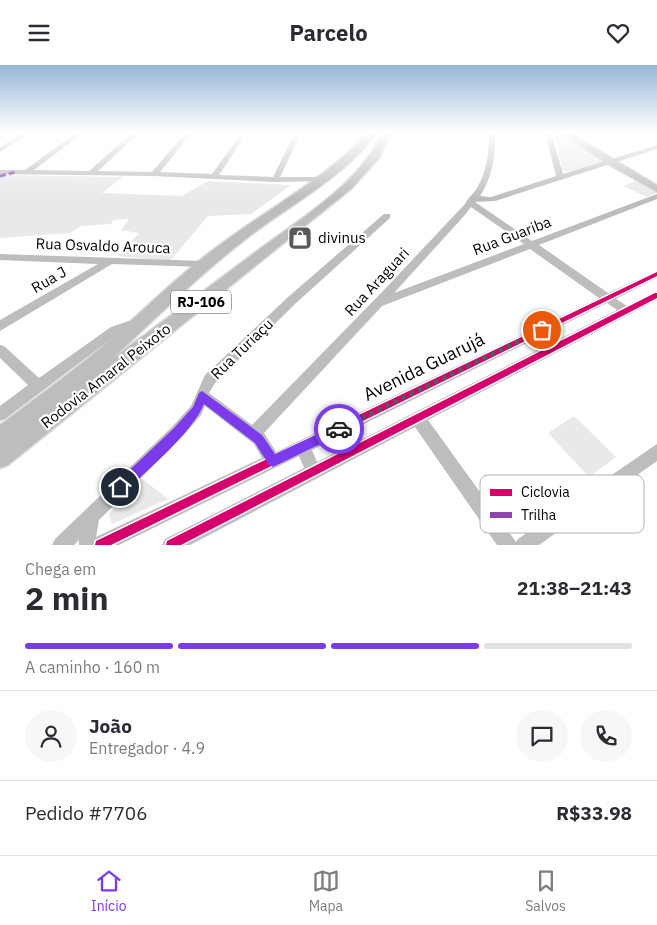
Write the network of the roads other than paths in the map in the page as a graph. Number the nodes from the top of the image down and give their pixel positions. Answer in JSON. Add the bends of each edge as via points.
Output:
{"nodes":[{"id":1,"x":50,"y":155,"type":"edge"},
{"id":2,"x":111,"y":155,"type":"edge"},
{"id":3,"x":170,"y":155,"type":"edge"},
{"id":4,"x":229,"y":155,"type":"edge"},
{"id":5,"x":287,"y":155,"type":"edge"},
{"id":6,"x":351,"y":155,"type":"edge"},
{"id":7,"x":374,"y":155,"type":"joint"},
{"id":8,"x":491,"y":155,"type":"edge"},
{"id":9,"x":554,"y":155,"type":"edge"},
{"id":10,"x":600,"y":155,"type":"edge"},
{"id":11,"x":631,"y":155,"type":"edge"},
{"id":12,"x":346,"y":161,"type":"junction"},
{"id":13,"x":610,"y":162,"type":"junction"},
{"id":14,"x":0,"y":172,"type":"edge"},
{"id":15,"x":27,"y":172,"type":"junction"},
{"id":16,"x":91,"y":173,"type":"junction"},
{"id":17,"x":154,"y":175,"type":"junction"},
{"id":18,"x":214,"y":177,"type":"junction"},
{"id":19,"x":560,"y":177,"type":"junction"},
{"id":20,"x":275,"y":180,"type":"junction"},
{"id":21,"x":301,"y":185,"type":"junction"},
{"id":22,"x":657,"y":189,"type":"edge"},
{"id":23,"x":657,"y":196,"type":"edge"},
{"id":24,"x":472,"y":200,"type":"junction"},
{"id":25,"x":387,"y":216,"type":"dead end"},
{"id":26,"x":531,"y":245,"type":"junction"},
{"id":27,"x":0,"y":257,"type":"edge"},
{"id":28,"x":112,"y":260,"type":"junction"},
{"id":29,"x":204,"y":264,"type":"junction"},
{"id":30,"x":657,"y":274,"type":"edge"},
{"id":31,"x":405,"y":276,"type":"junction"},
{"id":32,"x":421,"y":287,"type":"junction"},
{"id":33,"x":657,"y":295,"type":"edge"},
{"id":34,"x":608,"y":298,"type":"junction"},
{"id":35,"x":379,"y":304,"type":"junction"},
{"id":36,"x":196,"y":305,"type":"junction"},
{"id":37,"x":626,"y":311,"type":"junction"},
{"id":38,"x":140,"y":322,"type":"junction"},
{"id":39,"x":0,"y":326,"type":"edge"},
{"id":40,"x":123,"y":338,"type":"junction"},
{"id":41,"x":0,"y":350,"type":"edge"},
{"id":42,"x":38,"y":386,"type":"junction"},
{"id":43,"x":202,"y":396,"type":"junction"},
{"id":44,"x":0,"y":414,"type":"edge"},
{"id":45,"x":418,"y":418,"type":"junction"},
{"id":46,"x":253,"y":434,"type":"junction"},
{"id":47,"x":0,"y":438,"type":"edge"},
{"id":48,"x":303,"y":447,"type":"junction"},
{"id":49,"x":657,"y":452,"type":"edge"},
{"id":50,"x":0,"y":457,"type":"edge"},
{"id":51,"x":273,"y":461,"type":"junction"},
{"id":52,"x":313,"y":472,"type":"junction"},
{"id":53,"x":624,"y":475,"type":"edge"},
{"id":54,"x":480,"y":505,"type":"edge"},
{"id":55,"x":92,"y":515,"type":"junction"},
{"id":56,"x":499,"y":533,"type":"edge"},
{"id":57,"x":541,"y":533,"type":"edge"},
{"id":58,"x":61,"y":545,"type":"edge"},
{"id":59,"x":88,"y":545,"type":"edge"},
{"id":60,"x":100,"y":545,"type":"edge"},
{"id":61,"x":171,"y":545,"type":"edge"},
{"id":62,"x":508,"y":545,"type":"edge"},
{"id":63,"x":524,"y":545,"type":"edge"}],
"edges":[{"from":1,"to":15,"type":"street"},
{"from":2,"to":16,"type":"street"},
{"from":3,"to":17,"type":"street"},
{"from":4,"to":18,"type":"street"},
{"from":5,"to":20,"type":"street"},
{"from":6,"to":12,"type":"highway","name":"Rodovia Amaral Peixoto","number":"RJ-106"},
{"from":7,"to":12,"type":"highway","via":[[351,179],[312,210],[300,213],[291,210],[299,200],[332,177]]},
{"from":7,"to":36,"type":"highway","name":"Rodovia Amaral Peixoto","number":"RJ-106","via":[[354,181]]},
{"from":8,"to":24,"type":"street","name":"Rua Araguari","via":[[488,171]]},
{"from":9,"to":19,"type":"street"},
{"from":10,"to":13,"type":"main road"},
{"from":11,"to":13,"type":"street"},
{"from":12,"to":21,"type":"highway","name":"Rodovia Amaral Peixoto","number":"RJ-106","via":[[324,179]]},
{"from":13,"to":19,"type":"street"},
{"from":13,"to":22,"type":"main road"},
{"from":14,"to":15,"type":"street"},
{"from":15,"to":16,"type":"street"},
{"from":16,"to":17,"type":"street"},
{"from":17,"to":18,"type":"street"},
{"from":18,"to":20,"type":"street"},
{"from":19,"to":24,"type":"street","via":[[492,199]]},
{"from":20,"to":21,"type":"street"},
{"from":21,"to":29,"type":"highway","name":"Rodovia Amaral Peixoto","number":"RJ-106"},
{"from":23,"to":26,"type":"street","name":"Rua Guariba"},
{"from":24,"to":26,"type":"street"},
{"from":24,"to":31,"type":"street","name":"Rua Araguari"},
{"from":25,"to":43,"type":"street","name":"Rua Turiaçu","via":[[226,363],[207,383]]},
{"from":26,"to":32,"type":"street","name":"Rua Guariba"},
{"from":26,"to":34,"type":"street"},
{"from":27,"to":28,"type":"street","name":"Rua Osvaldo Arouca"},
{"from":28,"to":29,"type":"street","name":"Rua Osvaldo Arouca"},
{"from":28,"to":39,"type":"street","name":"Rua J"},
{"from":29,"to":38,"type":"highway","name":"Rodovia Amaral Peixoto","number":"RJ-106"},
{"from":30,"to":34,"type":"street","name":"Avenida Guarujá"},
{"from":31,"to":32,"type":"street"},
{"from":31,"to":35,"type":"street","name":"Rua Araguari"},
{"from":32,"to":35,"type":"street","name":"Rua Guariba"},
{"from":33,"to":37,"type":"street"},
{"from":34,"to":37,"type":"street"},
{"from":34,"to":48,"type":"street","name":"Avenida Guarujá"},
{"from":35,"to":46,"type":"street","name":"Rua Araguari","via":[[291,391]]},
{"from":36,"to":40,"type":"highway","via":[[213,287],[282,233],[288,224],[280,220],[262,225],[142,327]]},
{"from":36,"to":50,"type":"highway","name":"Rodovia Amaral Peixoto","number":"RJ-106"},
{"from":37,"to":45,"type":"street"},
{"from":38,"to":40,"type":"highway","name":"Rodovia Amaral Peixoto","number":"RJ-106"},
{"from":38,"to":42,"type":"street","via":[[115,331]]},
{"from":40,"to":47,"type":"highway","name":"Rodovia Amaral Peixoto","number":"RJ-106"},
{"from":41,"to":42,"type":"street"},
{"from":42,"to":44,"type":"street"},
{"from":43,"to":46,"type":"street"},
{"from":43,"to":55,"type":"street","name":"Rua Turiaçu","via":[[196,411],[177,432]]},
{"from":45,"to":52,"type":"street"},
{"from":45,"to":54,"type":"street"},
{"from":46,"to":51,"type":"street","via":[[265,445]]},
{"from":48,"to":51,"type":"street","name":"Avenida Guarujá"},
{"from":48,"to":52,"type":"street"},
{"from":49,"to":53,"type":"street"},
{"from":51,"to":60,"type":"street","name":"Avenida Guarujá"},
{"from":52,"to":61,"type":"street"},
{"from":55,"to":58,"type":"street","name":"Rua Turiaçu"},
{"from":55,"to":59,"type":"street","via":[[87,533]]},
{"from":56,"to":62,"type":"street"},
{"from":57,"to":63,"type":"street"}]}
